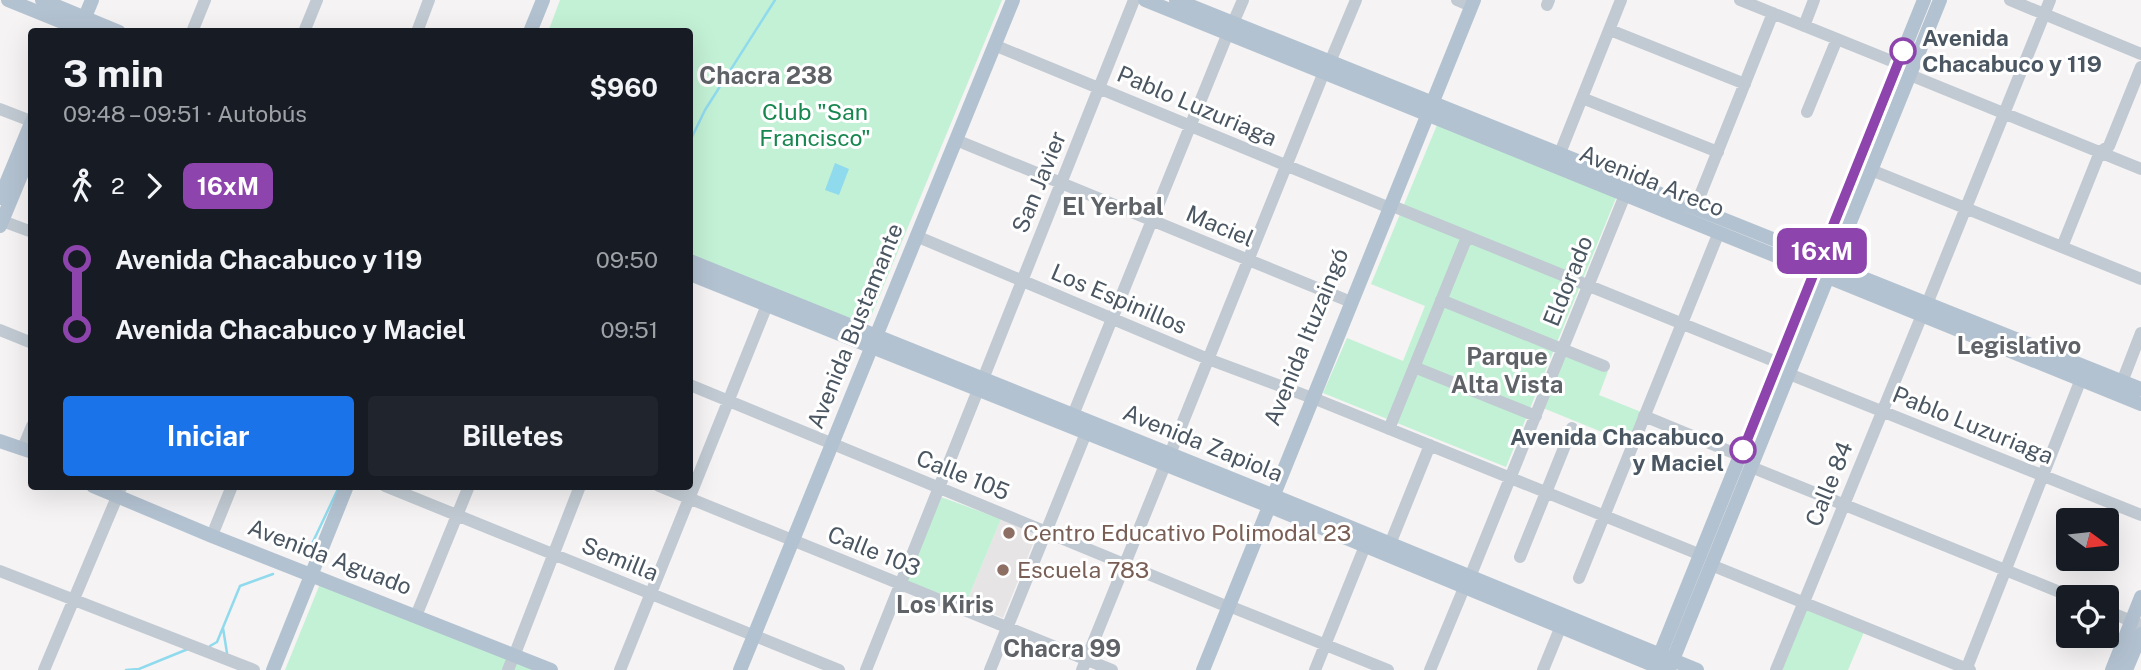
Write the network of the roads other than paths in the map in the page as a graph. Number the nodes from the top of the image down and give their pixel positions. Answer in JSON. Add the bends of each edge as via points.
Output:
{"nodes":[{"id":1,"x":8,"y":0,"type":"edge"},
{"id":2,"x":42,"y":0,"type":"edge"},
{"id":3,"x":92,"y":0,"type":"edge"},
{"id":4,"x":205,"y":0,"type":"edge"},
{"id":5,"x":317,"y":0,"type":"edge"},
{"id":6,"x":429,"y":0,"type":"edge"},
{"id":7,"x":542,"y":0,"type":"edge"},
{"id":8,"x":549,"y":0,"type":"edge"},
{"id":9,"x":1013,"y":0,"type":"edge"},
{"id":10,"x":1134,"y":0,"type":"edge"},
{"id":11,"x":1145,"y":0,"type":"edge"},
{"id":12,"x":1176,"y":0,"type":"edge"},
{"id":13,"x":1243,"y":0,"type":"edge"},
{"id":14,"x":1356,"y":0,"type":"edge"},
{"id":15,"x":1621,"y":0,"type":"edge"},
{"id":16,"x":1740,"y":0,"type":"edge"},
{"id":17,"x":1814,"y":0,"type":"edge"},
{"id":18,"x":1924,"y":0,"type":"edge"},
{"id":19,"x":1940,"y":0,"type":"edge"},
{"id":20,"x":2010,"y":0,"type":"edge"},
{"id":21,"x":2050,"y":0,"type":"edge"},
{"id":22,"x":1467,"y":2,"type":"edge"},
{"id":23,"x":1773,"y":13,"type":"junction"},
{"id":24,"x":2044,"y":14,"type":"junction"},
{"id":25,"x":78,"y":22,"type":"edge"},
{"id":26,"x":1804,"y":26,"type":"junction"},
{"id":27,"x":103,"y":28,"type":"edge"},
{"id":28,"x":194,"y":28,"type":"edge"},
{"id":29,"x":306,"y":28,"type":"edge"},
{"id":30,"x":418,"y":28,"type":"edge"},
{"id":31,"x":532,"y":28,"type":"edge"},
{"id":32,"x":538,"y":28,"type":"edge"},
{"id":33,"x":1231,"y":28,"type":"junction"},
{"id":34,"x":1609,"y":30,"type":"junction"},
{"id":35,"x":1837,"y":39,"type":"junction"},
{"id":36,"x":994,"y":45,"type":"junction"},
{"id":37,"x":2141,"y":54,"type":"edge"},
{"id":38,"x":1899,"y":64,"type":"junction"},
{"id":39,"x":2141,"y":66,"type":"edge"},
{"id":40,"x":1327,"y":67,"type":"junction"},
{"id":41,"x":1910,"y":75,"type":"junction"},
{"id":42,"x":1745,"y":84,"type":"junction"},
{"id":43,"x":1099,"y":88,"type":"junction"},
{"id":44,"x":1582,"y":98,"type":"junction"},
{"id":45,"x":0,"y":109,"type":"edge"},
{"id":46,"x":1428,"y":110,"type":"junction"},
{"id":47,"x":1807,"y":112,"type":"dead end"},
{"id":48,"x":2004,"y":113,"type":"junction"},
{"id":49,"x":28,"y":120,"type":"edge"},
{"id":50,"x":1190,"y":125,"type":"junction"},
{"id":51,"x":28,"y":128,"type":"edge"},
{"id":52,"x":956,"y":140,"type":"junction"},
{"id":53,"x":1718,"y":152,"type":"junction"},
{"id":54,"x":2100,"y":152,"type":"junction"},
{"id":55,"x":1560,"y":153,"type":"junction"},
{"id":56,"x":28,"y":158,"type":"edge"},
{"id":57,"x":1286,"y":166,"type":"junction"},
{"id":58,"x":2141,"y":169,"type":"edge"},
{"id":59,"x":1871,"y":170,"type":"junction"},
{"id":60,"x":1061,"y":182,"type":"junction"},
{"id":61,"x":1625,"y":195,"type":"junction"},
{"id":62,"x":0,"y":198,"type":"edge"},
{"id":63,"x":1388,"y":206,"type":"junction"},
{"id":64,"x":1695,"y":208,"type":"junction"},
{"id":65,"x":1965,"y":208,"type":"junction"},
{"id":66,"x":1152,"y":219,"type":"junction"},
{"id":67,"x":1,"y":222,"type":"edge"},
{"id":68,"x":28,"y":231,"type":"edge"},
{"id":69,"x":1718,"y":232,"type":"junction"},
{"id":70,"x":916,"y":236,"type":"junction"},
{"id":71,"x":1467,"y":237,"type":"junction"},
{"id":72,"x":2062,"y":247,"type":"junction"},
{"id":73,"x":1248,"y":261,"type":"junction"},
{"id":74,"x":693,"y":262,"type":"edge"},
{"id":75,"x":1817,"y":264,"type":"junction"},
{"id":76,"x":1831,"y":271,"type":"junction"},
{"id":77,"x":693,"y":275,"type":"edge"},
{"id":78,"x":2141,"y":279,"type":"edge"},
{"id":79,"x":1022,"y":281,"type":"junction"},
{"id":80,"x":1588,"y":286,"type":"junction"},
{"id":81,"x":1441,"y":300,"type":"junction"},
{"id":82,"x":1349,"y":301,"type":"junction"},
{"id":83,"x":767,"y":305,"type":"junction"},
{"id":84,"x":1924,"y":309,"type":"junction"},
{"id":85,"x":1112,"y":318,"type":"junction"},
{"id":86,"x":1682,"y":324,"type":"junction"},
{"id":87,"x":0,"y":330,"type":"edge"},
{"id":88,"x":2141,"y":333,"type":"edge"},
{"id":89,"x":28,"y":341,"type":"edge"},
{"id":90,"x":874,"y":341,"type":"junction"},
{"id":91,"x":1563,"y":349,"type":"junction"},
{"id":92,"x":1208,"y":359,"type":"junction"},
{"id":93,"x":1604,"y":366,"type":"dead end"},
{"id":94,"x":1415,"y":367,"type":"junction"},
{"id":95,"x":1784,"y":369,"type":"junction"},
{"id":96,"x":2081,"y":379,"type":"junction"},
{"id":97,"x":2122,"y":382,"type":"junction"},
{"id":98,"x":980,"y":384,"type":"junction"},
{"id":99,"x":693,"y":386,"type":"edge"},
{"id":100,"x":2141,"y":389,"type":"edge"},
{"id":101,"x":1310,"y":397,"type":"junction"},
{"id":102,"x":728,"y":401,"type":"junction"},
{"id":103,"x":2141,"y":404,"type":"edge"},
{"id":104,"x":1882,"y":411,"type":"junction"},
{"id":105,"x":1073,"y":415,"type":"junction"},
{"id":106,"x":1536,"y":416,"type":"junction"},
{"id":107,"x":1644,"y":416,"type":"junction"},
{"id":108,"x":1389,"y":429,"type":"junction"},
{"id":109,"x":1572,"y":429,"type":"dead end"},
{"id":110,"x":1086,"y":433,"type":"junction"},
{"id":111,"x":0,"y":441,"type":"edge"},
{"id":112,"x":832,"y":444,"type":"junction"},
{"id":113,"x":1430,"y":445,"type":"junction"},
{"id":114,"x":0,"y":450,"type":"edge"},
{"id":115,"x":27,"y":450,"type":"edge"},
{"id":116,"x":1741,"y":456,"type":"junction"},
{"id":117,"x":1167,"y":459,"type":"junction"},
{"id":118,"x":28,"y":460,"type":"edge"},
{"id":119,"x":1751,"y":467,"type":"junction"},
{"id":120,"x":2043,"y":475,"type":"junction"},
{"id":121,"x":1510,"y":478,"type":"junction"},
{"id":122,"x":939,"y":488,"type":"junction"},
{"id":123,"x":693,"y":489,"type":"edge"},
{"id":124,"x":119,"y":490,"type":"edge"},
{"id":125,"x":121,"y":490,"type":"edge"},
{"id":126,"x":121,"y":490,"type":"edge"},
{"id":127,"x":230,"y":490,"type":"edge"},
{"id":128,"x":346,"y":490,"type":"edge"},
{"id":129,"x":354,"y":490,"type":"edge"},
{"id":130,"x":395,"y":490,"type":"edge"},
{"id":131,"x":467,"y":490,"type":"edge"},
{"id":132,"x":578,"y":490,"type":"edge"},
{"id":133,"x":668,"y":490,"type":"edge"},
{"id":134,"x":693,"y":490,"type":"edge"},
{"id":135,"x":1546,"y":492,"type":"junction"},
{"id":136,"x":689,"y":499,"type":"junction"},
{"id":137,"x":1268,"y":500,"type":"junction"},
{"id":138,"x":1844,"y":505,"type":"junction"},
{"id":139,"x":2141,"y":515,"type":"edge"},
{"id":140,"x":457,"y":516,"type":"junction"},
{"id":141,"x":1604,"y":516,"type":"junction"},
{"id":142,"x":215,"y":528,"type":"junction"},
{"id":143,"x":1046,"y":532,"type":"junction"},
{"id":144,"x":793,"y":541,"type":"junction"},
{"id":145,"x":1390,"y":544,"type":"junction"},
{"id":146,"x":1365,"y":547,"type":"junction"},
{"id":147,"x":552,"y":554,"type":"junction"},
{"id":148,"x":1520,"y":557,"type":"dead end"},
{"id":149,"x":1706,"y":560,"type":"junction"},
{"id":150,"x":1125,"y":564,"type":"junction"},
{"id":151,"x":0,"y":570,"type":"edge"},
{"id":152,"x":2005,"y":570,"type":"junction"},
{"id":153,"x":317,"y":573,"type":"junction"},
{"id":154,"x":1579,"y":578,"type":"dead end"},
{"id":155,"x":1467,"y":582,"type":"junction"},
{"id":156,"x":900,"y":584,"type":"junction"},
{"id":157,"x":2056,"y":591,"type":"edge"},
{"id":158,"x":650,"y":594,"type":"junction"},
{"id":159,"x":2141,"y":597,"type":"edge"},
{"id":160,"x":74,"y":599,"type":"junction"},
{"id":161,"x":1804,"y":603,"type":"junction"},
{"id":162,"x":1225,"y":605,"type":"junction"},
{"id":163,"x":418,"y":611,"type":"junction"},
{"id":164,"x":2119,"y":616,"type":"edge"},
{"id":165,"x":2136,"y":623,"type":"edge"},
{"id":166,"x":1561,"y":626,"type":"junction"},
{"id":167,"x":1007,"y":628,"type":"junction"},
{"id":168,"x":2141,"y":634,"type":"edge"},
{"id":169,"x":754,"y":636,"type":"junction"},
{"id":170,"x":1325,"y":645,"type":"junction"},
{"id":171,"x":515,"y":653,"type":"junction"},
{"id":172,"x":1084,"y":665,"type":"edge"},
{"id":173,"x":1663,"y":665,"type":"edge"},
{"id":174,"x":44,"y":670,"type":"edge"},
{"id":175,"x":254,"y":670,"type":"edge"},
{"id":176,"x":273,"y":670,"type":"edge"},
{"id":177,"x":282,"y":670,"type":"edge"},
{"id":178,"x":508,"y":670,"type":"edge"},
{"id":179,"x":551,"y":670,"type":"edge"},
{"id":180,"x":563,"y":670,"type":"edge"},
{"id":181,"x":620,"y":670,"type":"edge"},
{"id":182,"x":740,"y":670,"type":"edge"},
{"id":183,"x":839,"y":670,"type":"edge"},
{"id":184,"x":866,"y":670,"type":"edge"},
{"id":185,"x":989,"y":670,"type":"edge"},
{"id":186,"x":1112,"y":670,"type":"edge"},
{"id":187,"x":1193,"y":670,"type":"edge"},
{"id":188,"x":1203,"y":670,"type":"edge"},
{"id":189,"x":1315,"y":670,"type":"edge"},
{"id":190,"x":1388,"y":670,"type":"edge"},
{"id":191,"x":1430,"y":670,"type":"edge"},
{"id":192,"x":1543,"y":670,"type":"edge"},
{"id":193,"x":1698,"y":670,"type":"edge"},
{"id":194,"x":1776,"y":670,"type":"edge"},
{"id":195,"x":1967,"y":670,"type":"edge"},
{"id":196,"x":2112,"y":670,"type":"edge"},
{"id":197,"x":2126,"y":670,"type":"edge"}],
"edges":[{"from":1,"to":25,"type":"main road"},
{"from":2,"to":25,"type":"main road"},
{"from":3,"to":25,"type":"main road"},
{"from":4,"to":28,"type":"street"},
{"from":5,"to":29,"type":"street"},
{"from":6,"to":30,"type":"street"},
{"from":7,"to":31,"type":"main road"},
{"from":8,"to":32,"type":"main road"},
{"from":9,"to":36,"type":"main road","name":"Avenida Bustamante"},
{"from":10,"to":43,"type":"street","name":"San Javier"},
{"from":11,"to":33,"type":"main road","name":"Avenida Areco"},
{"from":12,"to":33,"type":"main road","name":"Avenida Areco"},
{"from":13,"to":33,"type":"street"},
{"from":14,"to":40,"type":"street"},
{"from":15,"to":34,"type":"street"},
{"from":16,"to":23,"type":"street"},
{"from":17,"to":26,"type":"street"},
{"from":18,"to":38,"type":"main road"},
{"from":19,"to":41,"type":"main road"},
{"from":20,"to":24,"type":"street"},
{"from":21,"to":24,"type":"street","name":"Calle 84"},
{"from":22,"to":46,"type":"main road","name":"Avenida Ituzaingó"},
{"from":23,"to":26,"type":"street"},
{"from":23,"to":42,"type":"street"},
{"from":24,"to":37,"type":"street"},
{"from":24,"to":48,"type":"street","name":"Calle 84"},
{"from":25,"to":27,"type":"main road"},
{"from":26,"to":35,"type":"street"},
{"from":33,"to":40,"type":"main road","name":"Avenida Areco"},
{"from":33,"to":50,"type":"street"},
{"from":34,"to":42,"type":"street"},
{"from":34,"to":44,"type":"street"},
{"from":35,"to":38,"type":"street"},
{"from":35,"to":47,"type":"street"},
{"from":36,"to":43,"type":"street","name":"Pablo Luzuriaga"},
{"from":36,"to":52,"type":"main road","name":"Avenida Bustamante"},
{"from":38,"to":75,"type":"main road"},
{"from":39,"to":54,"type":"street","via":[[2109,146]]},
{"from":40,"to":46,"type":"main road","name":"Avenida Areco"},
{"from":40,"to":57,"type":"street"},
{"from":41,"to":48,"type":"street"},
{"from":41,"to":59,"type":"main road"},
{"from":42,"to":53,"type":"street"},
{"from":43,"to":50,"type":"street","name":"Pablo Luzuriaga"},
{"from":43,"to":60,"type":"street","name":"San Javier"},
{"from":44,"to":53,"type":"street"},
{"from":44,"to":55,"type":"street"},
{"from":45,"to":49,"type":"street"},
{"from":46,"to":55,"type":"main road","name":"Avenida Areco"},
{"from":46,"to":61,"type":"main road","name":"Avenida Areco"},
{"from":46,"to":63,"type":"main road","name":"Avenida Ituzaingó"},
{"from":48,"to":54,"type":"street"},
{"from":48,"to":65,"type":"street","name":"Calle 84"},
{"from":50,"to":57,"type":"street","name":"Pablo Luzuriaga"},
{"from":50,"to":66,"type":"street"},
{"from":51,"to":62,"type":"main road"},
{"from":52,"to":60,"type":"street","name":"Maciel"},
{"from":52,"to":70,"type":"main road","name":"Avenida Bustamante"},
{"from":53,"to":64,"type":"street"},
{"from":54,"to":58,"type":"street"},
{"from":54,"to":72,"type":"street"},
{"from":55,"to":64,"type":"main road","name":"Avenida Areco"},
{"from":56,"to":67,"type":"main road"},
{"from":57,"to":63,"type":"street","name":"Pablo Luzuriaga"},
{"from":57,"to":73,"type":"street"},
{"from":59,"to":65,"type":"street"},
{"from":59,"to":76,"type":"main road"},
{"from":60,"to":66,"type":"street","name":"Maciel"},
{"from":60,"to":79,"type":"street","name":"San Javier"},
{"from":61,"to":69,"type":"main road","name":"Avenida Areco"},
{"from":61,"to":80,"type":"street","name":"Eldorado"},
{"from":63,"to":71,"type":"street","name":"Pablo Luzuriaga"},
{"from":63,"to":82,"type":"main road","name":"Avenida Ituzaingó"},
{"from":64,"to":75,"type":"main road","name":"Avenida Areco"},
{"from":65,"to":72,"type":"street"},
{"from":65,"to":84,"type":"street","name":"Calle 84"},
{"from":66,"to":73,"type":"street","name":"Maciel"},
{"from":66,"to":85,"type":"street"},
{"from":67,"to":68,"type":"street"},
{"from":69,"to":75,"type":"main road","name":"Avenida Areco"},
{"from":69,"to":86,"type":"street"},
{"from":70,"to":79,"type":"street","name":"Los Espinillos"},
{"from":70,"to":90,"type":"main road","name":"Avenida Bustamante"},
{"from":71,"to":80,"type":"street","name":"Pablo Luzuriaga"},
{"from":71,"to":81,"type":"street"},
{"from":72,"to":78,"type":"street"},
{"from":73,"to":82,"type":"street","name":"Maciel"},
{"from":73,"to":92,"type":"street"},
{"from":74,"to":90,"type":"main road","name":"Avenida Zapiola"},
{"from":75,"to":76,"type":"main road","name":"Avenida Areco"},
{"from":75,"to":95,"type":"main road"},
{"from":76,"to":84,"type":"main road","name":"Avenida Areco"},
{"from":76,"to":95,"type":"main road"},
{"from":77,"to":83,"type":"main road","name":"Avenida Zapiola"},
{"from":79,"to":85,"type":"street","name":"Los Espinillos"},
{"from":79,"to":98,"type":"street","name":"San Javier"},
{"from":80,"to":86,"type":"street","name":"Pablo Luzuriaga"},
{"from":80,"to":91,"type":"street","name":"Eldorado"},
{"from":81,"to":91,"type":"street"},
{"from":81,"to":94,"type":"street"},
{"from":82,"to":101,"type":"main road","name":"Avenida Ituzaingó"},
{"from":83,"to":90,"type":"main road","name":"Avenida Zapiola"},
{"from":83,"to":102,"type":"street"},
{"from":84,"to":96,"type":"main road","name":"Avenida Areco"},
{"from":84,"to":97,"type":"main road","name":"Avenida Areco"},
{"from":84,"to":104,"type":"street","name":"Calle 84"},
{"from":85,"to":92,"type":"street","name":"Los Espinillos"},
{"from":85,"to":105,"type":"street"},
{"from":86,"to":95,"type":"street","name":"Pablo Luzuriaga"},
{"from":86,"to":107,"type":"street"},
{"from":87,"to":89,"type":"street"},
{"from":88,"to":97,"type":"street"},
{"from":90,"to":98,"type":"main road","name":"Avenida Zapiola"},
{"from":90,"to":112,"type":"main road","name":"Avenida Bustamante"},
{"from":91,"to":93,"type":"street"},
{"from":91,"to":106,"type":"street","name":"Eldorado"},
{"from":92,"to":101,"type":"street","name":"Los Espinillos"},
{"from":92,"to":117,"type":"street"},
{"from":94,"to":106,"type":"street"},
{"from":94,"to":108,"type":"street"},
{"from":95,"to":104,"type":"street","name":"Pablo Luzuriaga"},
{"from":95,"to":116,"type":"main road"},
{"from":95,"to":119,"type":"main road"},
{"from":96,"to":103,"type":"main road","name":"Avenida Areco"},
{"from":96,"to":120,"type":"street"},
{"from":97,"to":100,"type":"main road","name":"Avenida Areco"},
{"from":98,"to":105,"type":"main road","name":"Avenida Zapiola"},
{"from":98,"to":110,"type":"main road","name":"Avenida Zapiola"},
{"from":98,"to":122,"type":"street","name":"San Javier"},
{"from":99,"to":102,"type":"street","name":"Calle 105"},
{"from":101,"to":108,"type":"street","name":"Los Espinillos"},
{"from":101,"to":137,"type":"main road","name":"Avenida Ituzaingó"},
{"from":102,"to":112,"type":"street","name":"Calle 105"},
{"from":102,"to":123,"type":"street"},
{"from":104,"to":120,"type":"street","name":"Pablo Luzuriaga"},
{"from":104,"to":138,"type":"street","name":"Calle 84"},
{"from":105,"to":117,"type":"main road","name":"Avenida Zapiola"},
{"from":106,"to":121,"type":"street","name":"Eldorado"},
{"from":107,"to":116,"type":"street"},
{"from":107,"to":141,"type":"street"},
{"from":108,"to":113,"type":"street","name":"Los Espinillos"},
{"from":109,"to":135,"type":"street"},
{"from":110,"to":117,"type":"main road","name":"Avenida Zapiola"},
{"from":110,"to":143,"type":"street"},
{"from":111,"to":115,"type":"main road"},
{"from":112,"to":122,"type":"street","name":"Calle 105"},
{"from":112,"to":144,"type":"main road","name":"Avenida Bustamante"},
{"from":113,"to":121,"type":"street","name":"Los Espinillos"},
{"from":113,"to":145,"type":"street"},
{"from":114,"to":118,"type":"main road"},
{"from":116,"to":149,"type":"main road"},
{"from":117,"to":137,"type":"main road","name":"Avenida Zapiola"},
{"from":117,"to":150,"type":"street"},
{"from":119,"to":138,"type":"street"},
{"from":119,"to":149,"type":"main road"},
{"from":120,"to":139,"type":"street","name":"Pablo Luzuriaga"},
{"from":120,"to":152,"type":"street"},
{"from":121,"to":135,"type":"street","name":"Los Espinillos"},
{"from":121,"to":155,"type":"street","name":"Eldorado"},
{"from":122,"to":143,"type":"street","name":"Calle 105"},
{"from":122,"to":156,"type":"street","name":"San Javier"},
{"from":124,"to":160,"type":"street"},
{"from":125,"to":142,"type":"main road","name":"Avenida Aguado"},
{"from":126,"to":153,"type":"main road","name":"Avenida Aguado"},
{"from":127,"to":142,"type":"street"},
{"from":128,"to":153,"type":"main road"},
{"from":129,"to":153,"type":"main road"},
{"from":130,"to":140,"type":"street","name":"Semilla"},
{"from":131,"to":140,"type":"street"},
{"from":132,"to":147,"type":"street"},
{"from":133,"to":136,"type":"street","name":"Calle 103"},
{"from":134,"to":136,"type":"street"},
{"from":135,"to":141,"type":"street","name":"Los Espinillos"},
{"from":135,"to":148,"type":"street"},
{"from":136,"to":144,"type":"street","name":"Calle 103"},
{"from":136,"to":158,"type":"street"},
{"from":137,"to":145,"type":"main road","name":"Avenida Zapiola"},
{"from":137,"to":146,"type":"main road","name":"Avenida Zapiola"},
{"from":137,"to":162,"type":"main road","name":"Avenida Ituzaingó"},
{"from":138,"to":152,"type":"street"},
{"from":138,"to":161,"type":"street","name":"Calle 84"},
{"from":140,"to":147,"type":"street","name":"Semilla"},
{"from":140,"to":163,"type":"street"},
{"from":141,"to":149,"type":"street","name":"Los Espinillos"},
{"from":141,"to":154,"type":"street"},
{"from":142,"to":153,"type":"main road","name":"Avenida Aguado"},
{"from":143,"to":150,"type":"street","name":"Calle 105"},
{"from":143,"to":167,"type":"street"},
{"from":144,"to":156,"type":"street","name":"Calle 103"},
{"from":144,"to":169,"type":"main road","name":"Avenida Bustamante"},
{"from":145,"to":155,"type":"main road","name":"Avenida Zapiola"},
{"from":146,"to":155,"type":"main road","name":"Avenida Zapiola"},
{"from":146,"to":170,"type":"street"},
{"from":147,"to":158,"type":"street","name":"Semilla"},
{"from":147,"to":171,"type":"street"},
{"from":149,"to":161,"type":"street","name":"Los Espinillos"},
{"from":149,"to":173,"type":"main road"},
{"from":150,"to":162,"type":"street","name":"Calle 105"},
{"from":150,"to":172,"type":"street"},
{"from":151,"to":160,"type":"street"},
{"from":152,"to":157,"type":"street"},
{"from":152,"to":195,"type":"street"},
{"from":153,"to":163,"type":"main road","name":"Avenida Aguado"},
{"from":153,"to":171,"type":"main road","name":"Avenida Aguado"},
{"from":153,"to":176,"type":"main road"},
{"from":153,"to":177,"type":"main road"},
{"from":155,"to":166,"type":"main road","name":"Avenida Zapiola"},
{"from":155,"to":173,"type":"main road","name":"Avenida Zapiola"},
{"from":155,"to":191,"type":"street","name":"Eldorado"},
{"from":156,"to":167,"type":"street","name":"Calle 103"},
{"from":156,"to":184,"type":"street","name":"San Javier"},
{"from":158,"to":169,"type":"street","name":"Semilla"},
{"from":158,"to":181,"type":"street"},
{"from":159,"to":165,"type":"main road"},
{"from":160,"to":174,"type":"street"},
{"from":160,"to":175,"type":"street"},
{"from":161,"to":194,"type":"street","name":"Calle 84"},
{"from":161,"to":195,"type":"street","name":"Los Espinillos"},
{"from":162,"to":170,"type":"street","name":"Calle 105"},
{"from":162,"to":187,"type":"main road","name":"Avenida Ituzaingó"},
{"from":162,"to":188,"type":"main road","name":"Avenida Ituzaingó"},
{"from":163,"to":171,"type":"main road","name":"Avenida Aguado"},
{"from":164,"to":165,"type":"street"},
{"from":165,"to":196,"type":"main road"},
{"from":166,"to":173,"type":"main road","name":"Avenida Zapiola"},
{"from":166,"to":192,"type":"street"},
{"from":167,"to":172,"type":"street","name":"Calle 103"},
{"from":167,"to":185,"type":"street"},
{"from":168,"to":197,"type":"main road"},
{"from":169,"to":182,"type":"main road","name":"Avenida Bustamante"},
{"from":169,"to":183,"type":"street","name":"Semilla"},
{"from":170,"to":189,"type":"street"},
{"from":170,"to":190,"type":"street","name":"Calle 105"},
{"from":171,"to":178,"type":"street"},
{"from":171,"to":179,"type":"main road","name":"Avenida Aguado"},
{"from":171,"to":180,"type":"main road","name":"Avenida Aguado"},
{"from":172,"to":186,"type":"street","name":"Calle 103"},
{"from":173,"to":193,"type":"main road","name":"Avenida Zapiola"}]}
